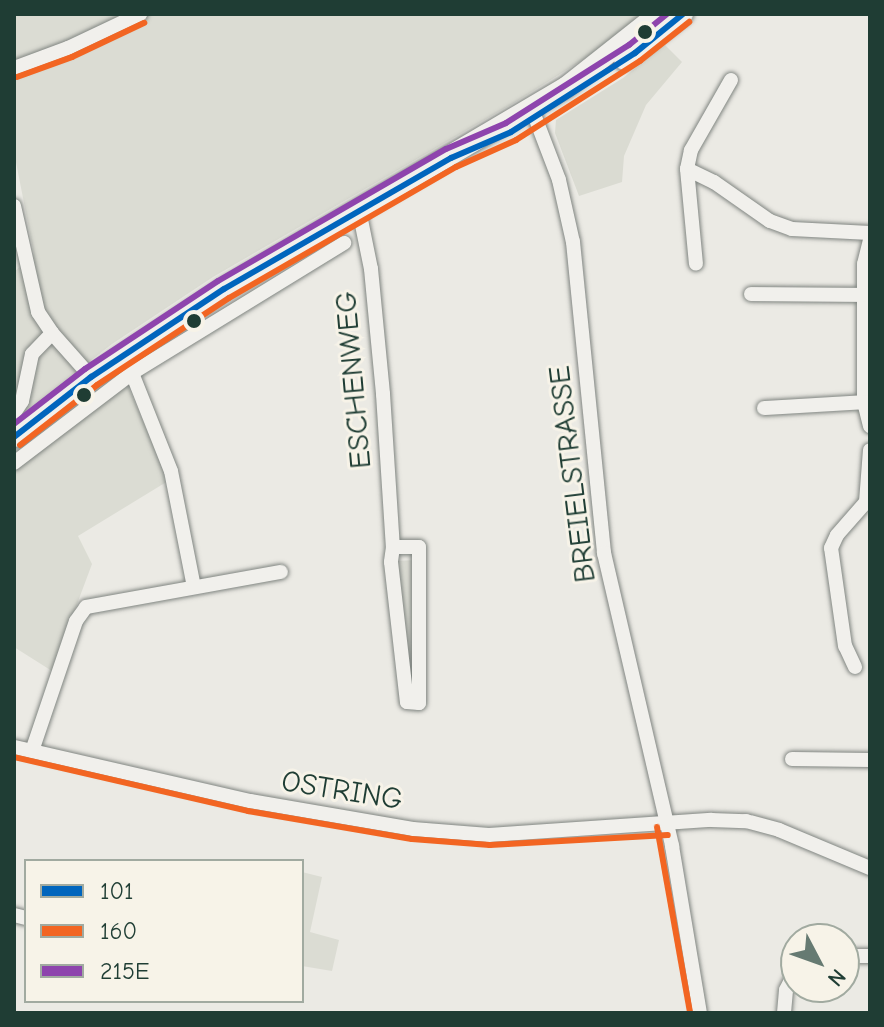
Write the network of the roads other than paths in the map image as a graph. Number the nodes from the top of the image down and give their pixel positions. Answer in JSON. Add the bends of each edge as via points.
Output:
{"nodes":[{"id":1,"x":140,"y":14,"type":"edge"},
{"id":2,"x":658,"y":14,"type":"edge"},
{"id":3,"x":683,"y":14,"type":"edge"},
{"id":4,"x":14,"y":68,"type":"edge"},
{"id":5,"x":731,"y":80,"type":"dead end"},
{"id":6,"x":535,"y":117,"type":"junction"},
{"id":7,"x":451,"y":158,"type":"junction"},
{"id":8,"x":687,"y":169,"type":"junction"},
{"id":9,"x":14,"y":206,"type":"edge"},
{"id":10,"x":359,"y":210,"type":"junction"},
{"id":11,"x":870,"y":233,"type":"edge"},
{"id":12,"x":870,"y":240,"type":"edge"},
{"id":13,"x":344,"y":243,"type":"dead end"},
{"id":14,"x":19,"y":261,"type":"edge"},
{"id":15,"x":696,"y":264,"type":"dead end"},
{"id":16,"x":751,"y":294,"type":"dead end"},
{"id":17,"x":864,"y":295,"type":"junction"},
{"id":18,"x":52,"y":333,"type":"junction"},
{"id":19,"x":132,"y":373,"type":"junction"},
{"id":20,"x":91,"y":377,"type":"junction"},
{"id":21,"x":864,"y":402,"type":"junction"},
{"id":22,"x":764,"y":408,"type":"dead end"},
{"id":23,"x":14,"y":413,"type":"edge"},
{"id":24,"x":870,"y":426,"type":"edge"},
{"id":25,"x":14,"y":437,"type":"edge"},
{"id":26,"x":870,"y":450,"type":"edge"},
{"id":27,"x":14,"y":463,"type":"edge"},
{"id":28,"x":868,"y":500,"type":"edge"},
{"id":29,"x":393,"y":547,"type":"junction"},
{"id":30,"x":281,"y":572,"type":"dead end"},
{"id":31,"x":194,"y":587,"type":"junction"},
{"id":32,"x":855,"y":667,"type":"dead end"},
{"id":33,"x":14,"y":747,"type":"edge"},
{"id":34,"x":32,"y":751,"type":"junction"},
{"id":35,"x":792,"y":759,"type":"dead end"},
{"id":36,"x":870,"y":760,"type":"edge"},
{"id":37,"x":667,"y":825,"type":"junction"},
{"id":38,"x":870,"y":868,"type":"edge"},
{"id":39,"x":700,"y":1013,"type":"edge"}],
"edges":[{"from":1,"to":4,"type":"street"},
{"from":2,"to":7,"type":"main road","via":[[579,78]]},
{"from":3,"to":6,"type":"main road","via":[[635,53]]},
{"from":5,"to":8,"type":"street","via":[[691,150]]},
{"from":6,"to":7,"type":"main road"},
{"from":6,"to":37,"type":"street","name":"BREIELSTRASSE","via":[[559,180],[573,242],[604,553]]},
{"from":7,"to":10,"type":"main road"},
{"from":8,"to":11,"type":"street","via":[[792,229]]},
{"from":8,"to":15,"type":"street"},
{"from":9,"to":14,"type":"street"},
{"from":10,"to":20,"type":"main road","via":[[224,289]]},
{"from":10,"to":29,"type":"street","name":"ESCHENWEG","via":[[371,269]]},
{"from":12,"to":17,"type":"street","via":[[864,252]]},
{"from":13,"to":19,"type":"street"},
{"from":14,"to":18,"type":"street"},
{"from":16,"to":17,"type":"street"},
{"from":17,"to":21,"type":"street"},
{"from":18,"to":20,"type":"street"},
{"from":18,"to":23,"type":"street","via":[[32,354],[22,401]]},
{"from":19,"to":27,"type":"street"},
{"from":19,"to":31,"type":"street","via":[[171,471]]},
{"from":20,"to":25,"type":"main road"},
{"from":21,"to":22,"type":"street"},
{"from":21,"to":24,"type":"street"},
{"from":26,"to":28,"type":"street"},
{"from":28,"to":32,"type":"street","via":[[831,548],[845,646]]},
{"from":29,"to":29,"type":"street","name":"ESCHENWEG","via":[[419,547],[419,703],[407,702]]},
{"from":30,"to":31,"type":"street"},
{"from":31,"to":34,"type":"street","via":[[86,607],[79,614]]},
{"from":33,"to":34,"type":"street","name":"OSTRING"},
{"from":34,"to":37,"type":"street","name":"OSTRING","via":[[250,801],[413,829],[489,835]]},
{"from":35,"to":36,"type":"street"},
{"from":37,"to":38,"type":"street","name":"OSTRING","via":[[746,821]]},
{"from":37,"to":39,"type":"street","name":"BREIELSTRASSE"}]}
